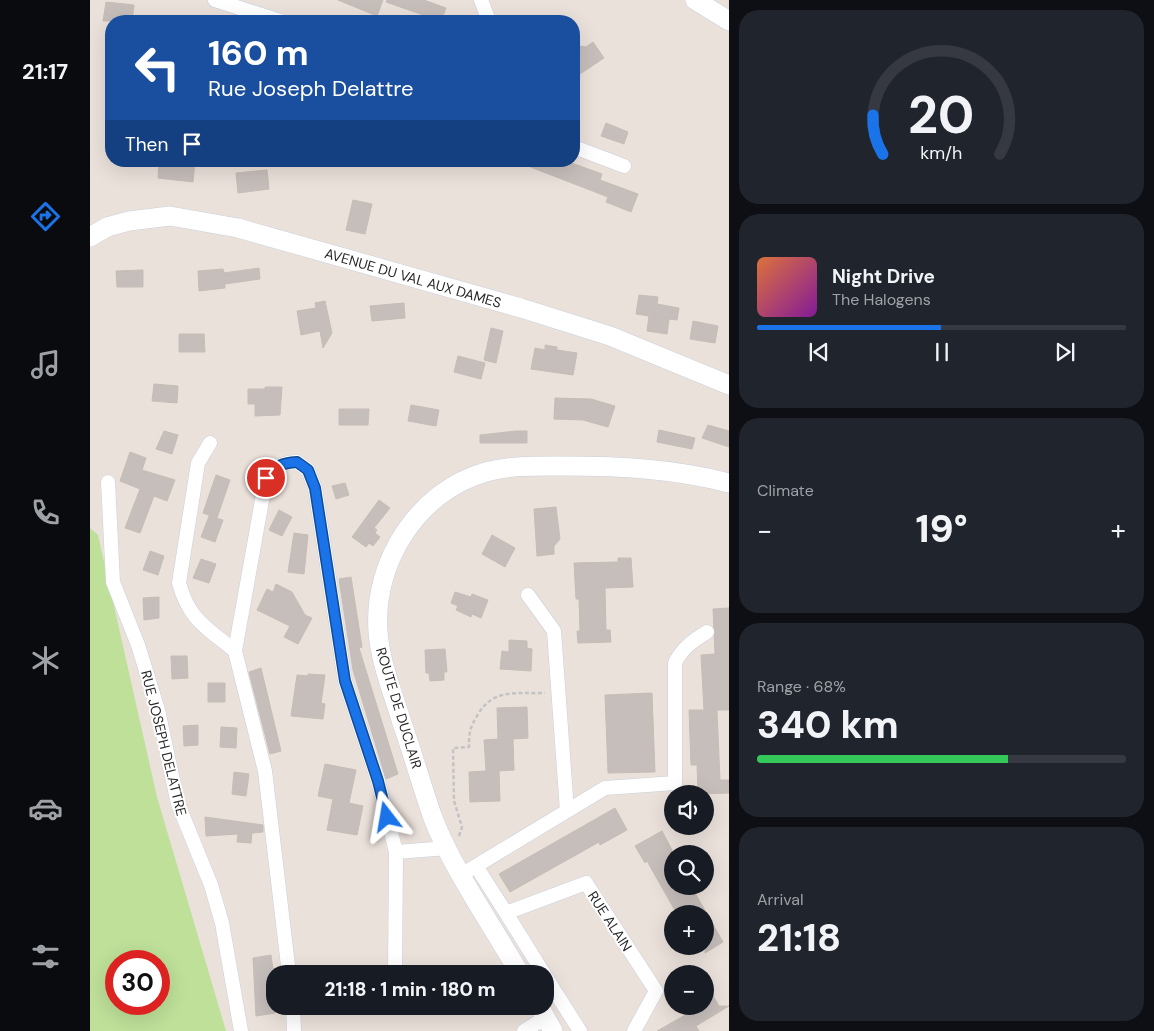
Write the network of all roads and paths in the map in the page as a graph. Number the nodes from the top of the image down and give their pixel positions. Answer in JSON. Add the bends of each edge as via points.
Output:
{"nodes":[{"id":1,"x":215,"y":0,"type":"edge"},
{"id":2,"x":482,"y":0,"type":"edge"},
{"id":3,"x":695,"y":0,"type":"edge"},
{"id":4,"x":261,"y":15,"type":"edge"},
{"id":5,"x":487,"y":15,"type":"edge"},
{"id":6,"x":729,"y":21,"type":"edge"},
{"id":7,"x":580,"y":149,"type":"edge"},
{"id":8,"x":624,"y":166,"type":"dead end"},
{"id":9,"x":90,"y":237,"type":"edge"},
{"id":10,"x":729,"y":386,"type":"edge"},
{"id":11,"x":210,"y":443,"type":"dead end"},
{"id":12,"x":108,"y":482,"type":"dead end"},
{"id":13,"x":729,"y":483,"type":"edge"},
{"id":14,"x":528,"y":595,"type":"dead end"},
{"id":15,"x":707,"y":632,"type":"dead end"},
{"id":16,"x":235,"y":651,"type":"junction"},
{"id":17,"x":558,"y":695,"type":"junction"},
{"id":18,"x":567,"y":811,"type":"junction"},
{"id":19,"x":447,"y":846,"type":"junction"},
{"id":20,"x":396,"y":852,"type":"junction"},
{"id":21,"x":469,"y":871,"type":"junction"},
{"id":22,"x":506,"y":913,"type":"junction"},
{"id":23,"x":288,"y":965,"type":"edge"},
{"id":24,"x":396,"y":965,"type":"edge"},
{"id":25,"x":516,"y":965,"type":"edge"},
{"id":26,"x":538,"y":965,"type":"edge"},
{"id":27,"x":554,"y":991,"type":"edge"},
{"id":28,"x":293,"y":1015,"type":"edge"},
{"id":29,"x":546,"y":1018,"type":"edge"},
{"id":30,"x":241,"y":1031,"type":"edge"},
{"id":31,"x":294,"y":1031,"type":"edge"},
{"id":32,"x":524,"y":1031,"type":"edge"},
{"id":33,"x":580,"y":1031,"type":"edge"},
{"id":34,"x":634,"y":1031,"type":"edge"}],
"edges":[{"from":1,"to":4,"type":"street"},
{"from":2,"to":5,"type":"street"},
{"from":3,"to":6,"type":"street"},
{"from":7,"to":8,"type":"street"},
{"from":9,"to":10,"type":"street","name":"AVENUE DU VAL AUX DAMES","via":[[107,227],[129,221],[170,216],[238,228],[610,336]]},
{"from":11,"to":16,"type":"street","via":[[198,463],[179,584],[184,602],[195,619]]},
{"from":12,"to":30,"type":"street","name":"RUE JOSEPH DELATTRE","via":[[113,582],[138,645],[158,710],[178,804],[211,884],[222,923]]},
{"from":13,"to":19,"type":"street","name":"ROUTE DE DUCLAIR","via":[[644,468],[503,468],[453,486],[429,505],[403,534],[380,590],[378,633],[392,690],[434,819]]},
{"from":14,"to":17,"type":"street","via":[[554,631]]},
{"from":15,"to":18,"type":"street","via":[[692,642],[675,663],[675,783],[605,788]]},
{"from":16,"to":20,"type":"street","via":[[266,478],[274,468],[297,462],[308,470],[315,488],[345,681],[378,781]]},
{"from":16,"to":23,"type":"street","via":[[265,771]]},
{"from":17,"to":18,"type":"street"},
{"from":17,"to":19,"type":"path","via":[[507,694],[486,702],[469,728],[469,747],[453,748],[454,801],[462,826],[460,835]]},
{"from":18,"to":21,"type":"street"},
{"from":19,"to":20,"type":"street"},
{"from":19,"to":21,"type":"street","name":"ROUTE DE DUCLAIR"},
{"from":20,"to":24,"type":"street"},
{"from":21,"to":22,"type":"street"},
{"from":21,"to":25,"type":"street","name":"ROUTE DE DUCLAIR"},
{"from":22,"to":26,"type":"street"},
{"from":22,"to":34,"type":"street","name":"RUE ALAIN","via":[[586,883],[656,992]]},
{"from":27,"to":33,"type":"street"},
{"from":28,"to":31,"type":"street"},
{"from":29,"to":32,"type":"street"}]}
